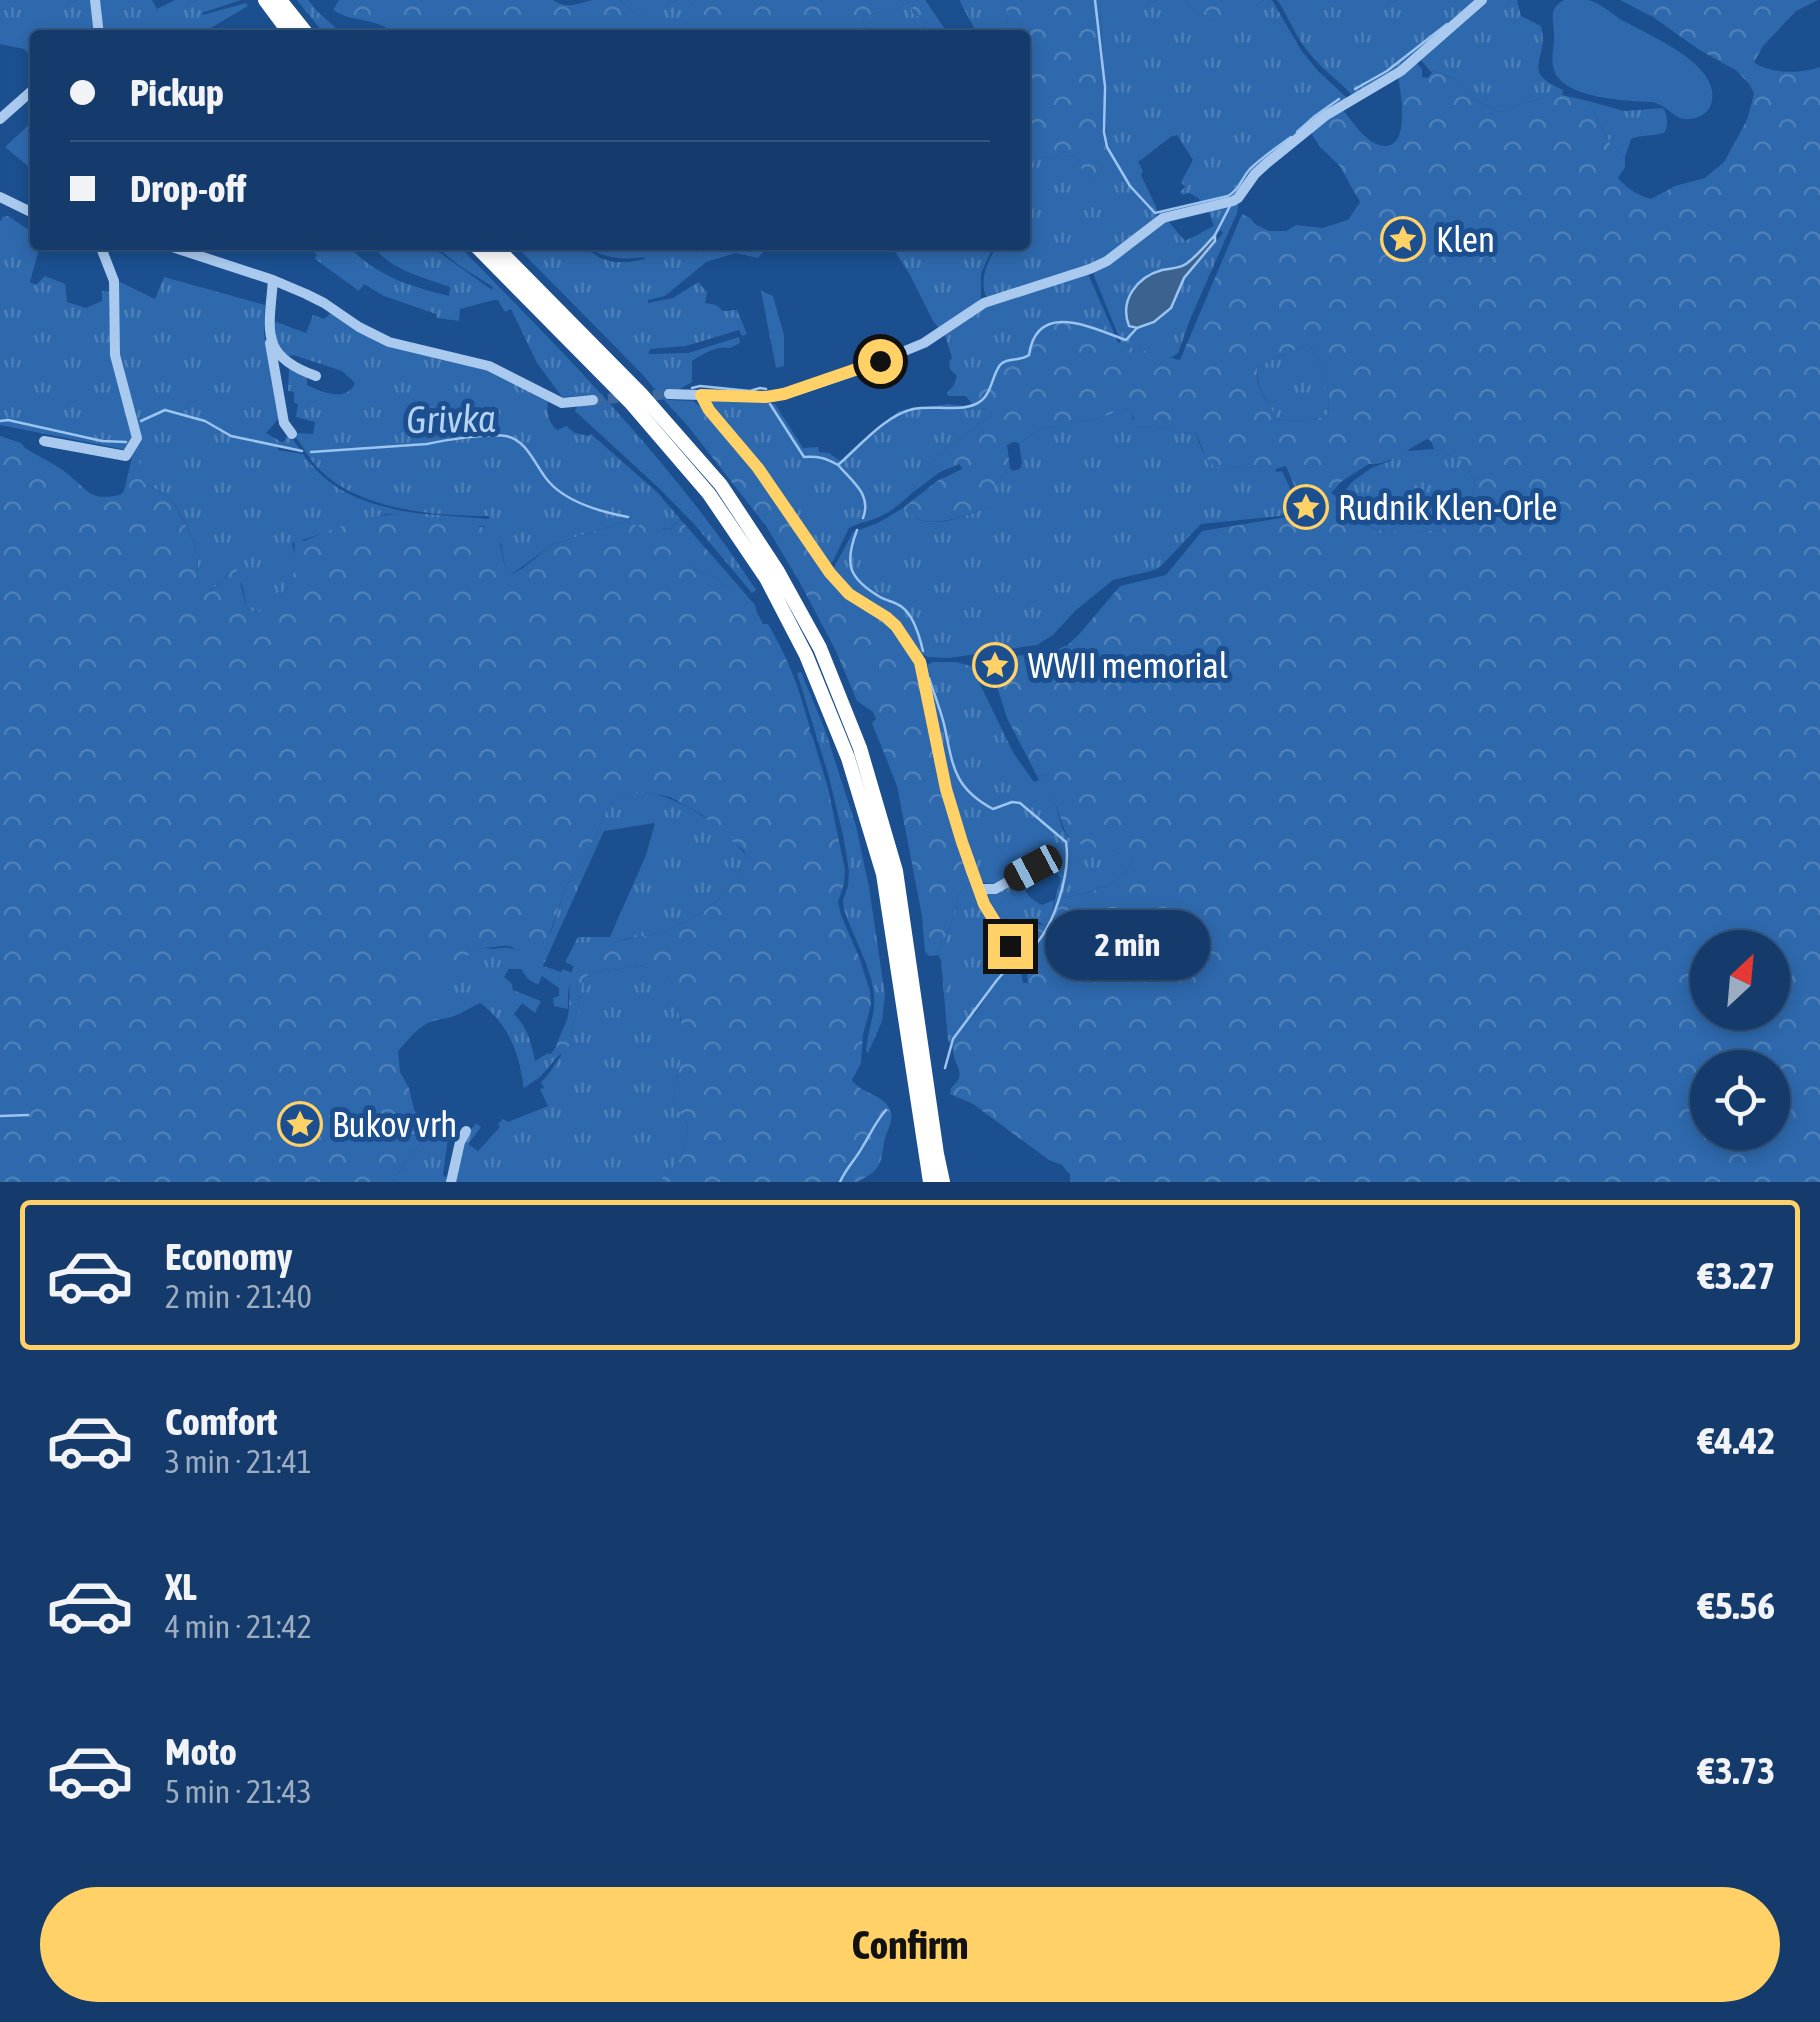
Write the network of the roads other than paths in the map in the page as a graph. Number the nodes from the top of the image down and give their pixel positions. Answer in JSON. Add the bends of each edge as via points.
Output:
{"nodes":[{"id":1,"x":94,"y":0,"type":"edge"},
{"id":2,"x":264,"y":0,"type":"edge"},
{"id":3,"x":280,"y":0,"type":"edge"},
{"id":4,"x":1482,"y":0,"type":"edge"},
{"id":5,"x":99,"y":30,"type":"edge"},
{"id":6,"x":287,"y":30,"type":"edge"},
{"id":7,"x":304,"y":30,"type":"edge"},
{"id":8,"x":30,"y":92,"type":"edge"},
{"id":9,"x":0,"y":119,"type":"edge"},
{"id":10,"x":0,"y":197,"type":"edge"},
{"id":11,"x":30,"y":212,"type":"edge"},
{"id":12,"x":102,"y":250,"type":"edge"},
{"id":13,"x":186,"y":250,"type":"edge"},
{"id":14,"x":480,"y":250,"type":"edge"},
{"id":15,"x":499,"y":250,"type":"edge"},
{"id":16,"x":273,"y":280,"type":"junction"},
{"id":17,"x":270,"y":342,"type":"junction"},
{"id":18,"x":316,"y":376,"type":"dead end"},
{"id":19,"x":669,"y":394,"type":"tunnel mouth"},
{"id":20,"x":701,"y":395,"type":"junction"},
{"id":21,"x":593,"y":400,"type":"tunnel mouth"},
{"id":22,"x":292,"y":434,"type":"dead end"},
{"id":23,"x":44,"y":441,"type":"dead end"},
{"id":24,"x":1033,"y":868,"type":"dead end"},
{"id":25,"x":978,"y":889,"type":"junction"},
{"id":26,"x":1010,"y":946,"type":"dead end"},
{"id":27,"x":466,"y":1131,"type":"dead end"},
{"id":28,"x":450,"y":1182,"type":"edge"},
{"id":29,"x":930,"y":1182,"type":"edge"},
{"id":30,"x":943,"y":1182,"type":"edge"}],
"edges":[{"from":1,"to":5,"type":"street"},
{"from":2,"to":6,"type":"highway"},
{"from":3,"to":7,"type":"highway"},
{"from":4,"to":20,"type":"street","via":[[1400,71],[1325,116],[1233,201],[1170,216],[1085,272],[1000,296],[924,343],[861,368],[766,397]]},
{"from":8,"to":9,"type":"street"},
{"from":10,"to":11,"type":"street"},
{"from":12,"to":23,"type":"street","via":[[114,281],[116,356],[136,438],[126,456]]},
{"from":13,"to":16,"type":"street"},
{"from":14,"to":29,"type":"highway","via":[[710,494],[766,578],[806,656],[848,758],[883,874]]},
{"from":15,"to":30,"type":"highway","via":[[721,485],[820,648],[860,748],[896,871]]},
{"from":16,"to":17,"type":"street"},
{"from":16,"to":21,"type":"street","via":[[389,342],[489,366],[562,403]]},
{"from":17,"to":18,"type":"street","via":[[294,368]]},
{"from":17,"to":22,"type":"street","via":[[284,424]]},
{"from":19,"to":20,"type":"street"},
{"from":20,"to":25,"type":"street","via":[[830,573],[896,626],[920,662],[946,789]]},
{"from":24,"to":25,"type":"street","via":[[995,889]]},
{"from":25,"to":26,"type":"street"},
{"from":27,"to":28,"type":"street"}]}
